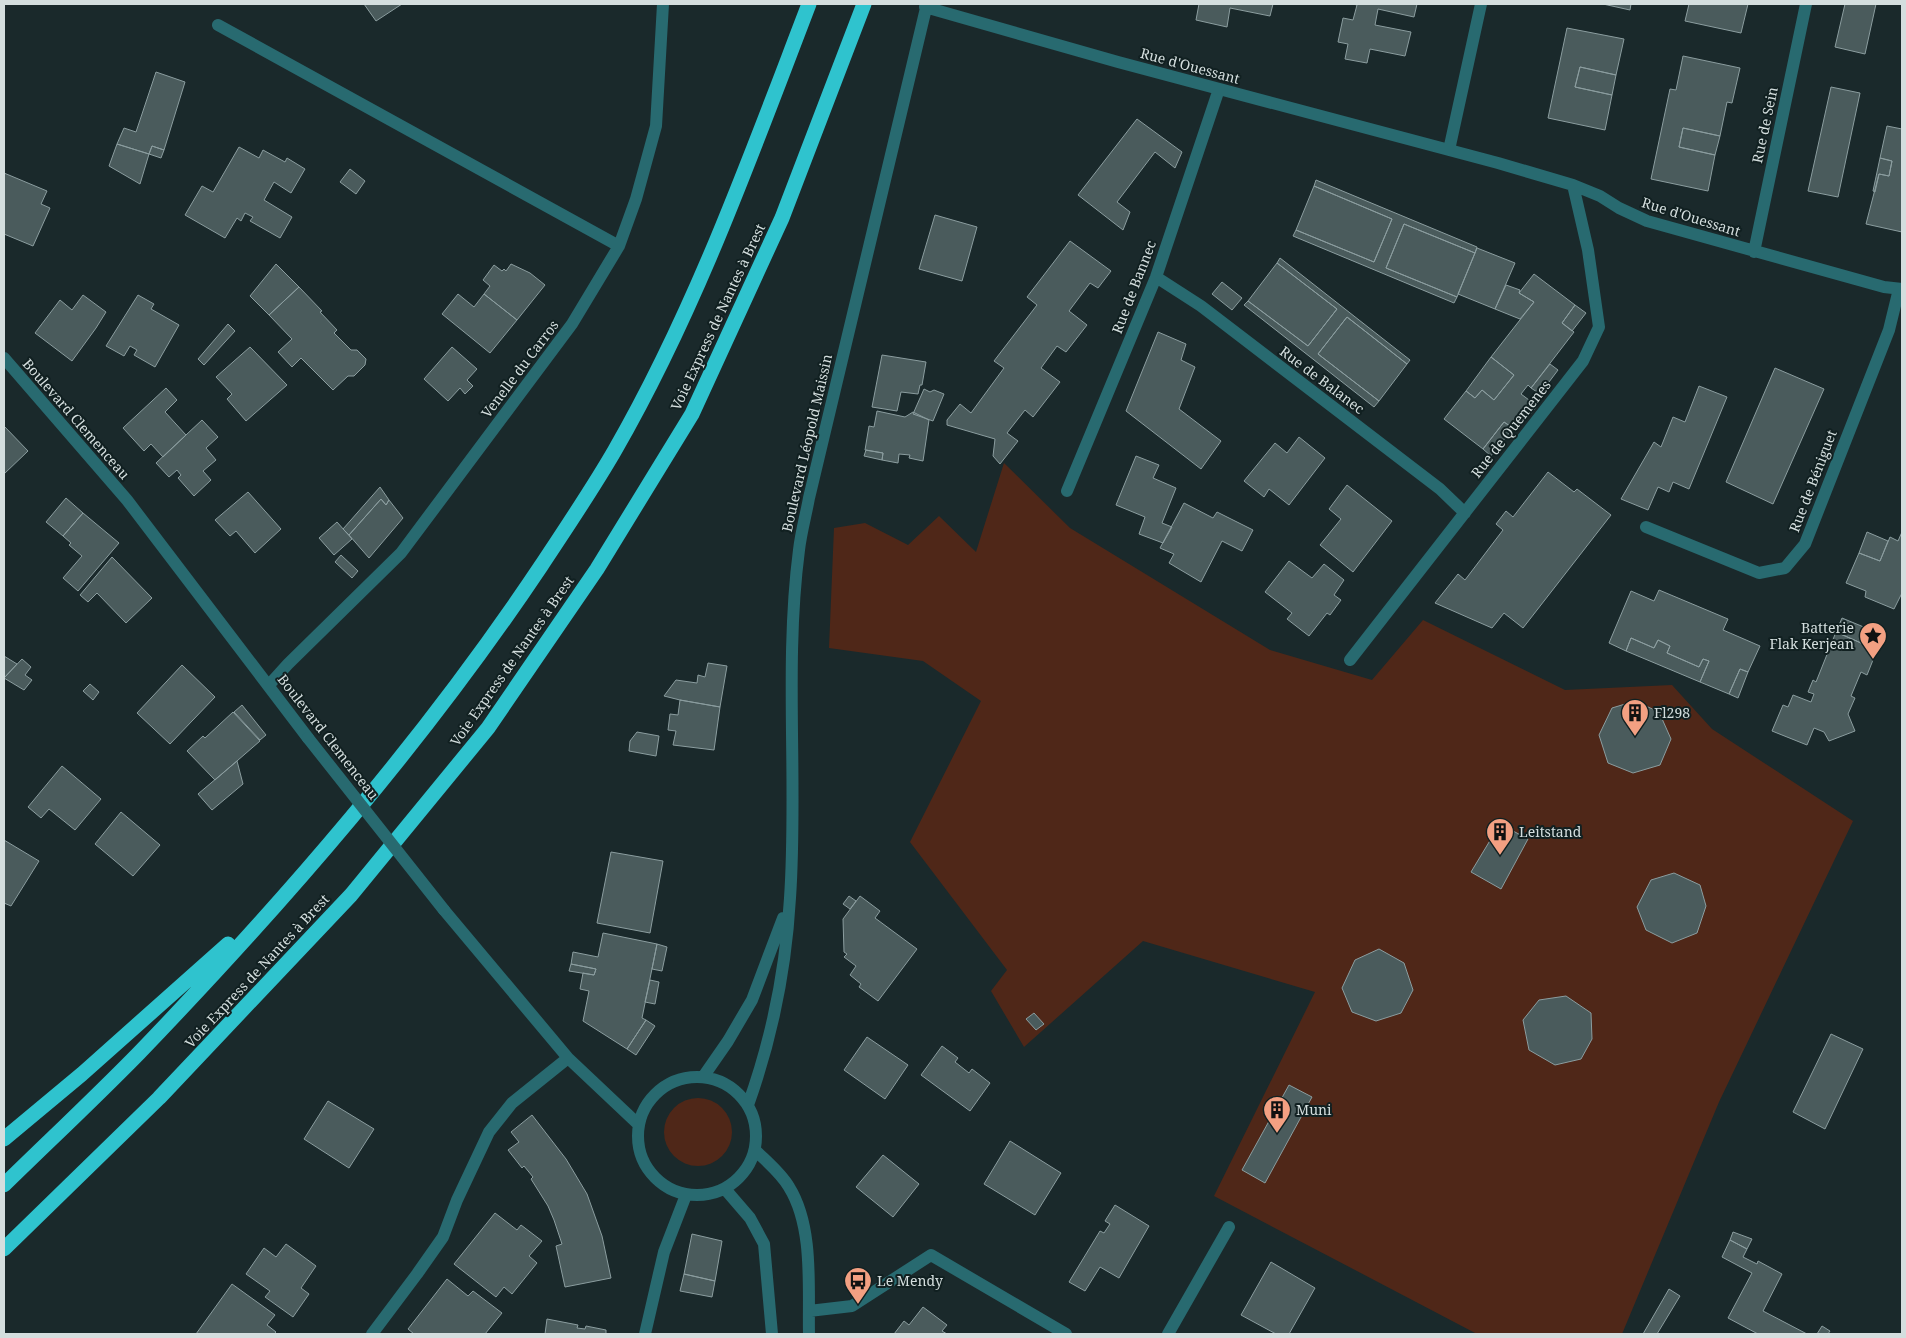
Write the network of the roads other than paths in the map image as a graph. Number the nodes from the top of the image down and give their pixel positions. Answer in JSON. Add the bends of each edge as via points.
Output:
{"nodes":[{"id":1,"x":663,"y":4,"type":"edge"},
{"id":2,"x":808,"y":4,"type":"edge"},
{"id":3,"x":864,"y":4,"type":"edge"},
{"id":4,"x":1481,"y":4,"type":"edge"},
{"id":5,"x":1806,"y":4,"type":"edge"},
{"id":6,"x":926,"y":6,"type":"edge"},
{"id":7,"x":218,"y":25,"type":"dead end"},
{"id":8,"x":1219,"y":89,"type":"junction"},
{"id":9,"x":1449,"y":150,"type":"junction"},
{"id":10,"x":1573,"y":184,"type":"junction"},
{"id":11,"x":619,"y":246,"type":"junction"},
{"id":12,"x":1754,"y":252,"type":"junction"},
{"id":13,"x":1156,"y":277,"type":"junction"},
{"id":14,"x":1901,"y":289,"type":"edge"},
{"id":15,"x":4,"y":358,"type":"edge"},
{"id":16,"x":1067,"y":491,"type":"dead end"},
{"id":17,"x":1465,"y":512,"type":"junction"},
{"id":18,"x":1646,"y":527,"type":"dead end"},
{"id":19,"x":1350,"y":660,"type":"dead end"},
{"id":20,"x":268,"y":685,"type":"junction"},
{"id":21,"x":296,"y":883,"type":"junction"},
{"id":22,"x":790,"y":899,"type":"junction"},
{"id":23,"x":568,"y":1058,"type":"junction"},
{"id":24,"x":703,"y":1076,"type":"junction"},
{"id":25,"x":748,"y":1105,"type":"junction"},
{"id":26,"x":639,"y":1125,"type":"junction"},
{"id":27,"x":4,"y":1139,"type":"edge"},
{"id":28,"x":755,"y":1150,"type":"junction"},
{"id":29,"x":4,"y":1185,"type":"edge"},
{"id":30,"x":725,"y":1189,"type":"junction"},
{"id":31,"x":686,"y":1195,"type":"junction"},
{"id":32,"x":1230,"y":1227,"type":"dead end"},
{"id":33,"x":4,"y":1250,"type":"edge"},
{"id":34,"x":808,"y":1312,"type":"junction"},
{"id":35,"x":372,"y":1334,"type":"edge"},
{"id":36,"x":645,"y":1334,"type":"edge"},
{"id":37,"x":772,"y":1334,"type":"edge"},
{"id":38,"x":809,"y":1334,"type":"edge"},
{"id":39,"x":1066,"y":1334,"type":"edge"},
{"id":40,"x":1168,"y":1334,"type":"edge"}],
"edges":[{"from":1,"to":11,"type":"street","name":"Venelle du Carros","via":[[656,126]]},
{"from":2,"to":21,"type":"highway","via":[[748,163],[678,330],[614,451],[504,621],[426,727]]},
{"from":3,"to":33,"type":"highway","name":"Voie Express de Nantes à Brest","via":[[782,218],[692,414],[597,570],[488,728],[351,896],[160,1098]]},
{"from":4,"to":9,"type":"street"},
{"from":5,"to":12,"type":"street","name":"Rue de Sein"},
{"from":6,"to":8,"type":"street","name":"Rue d'Ouessant"},
{"from":6,"to":22,"type":"street","name":"Boulevard Léopold Maissin","via":[[799,549],[793,654]]},
{"from":7,"to":11,"type":"street"},
{"from":8,"to":9,"type":"street","name":"Rue d'Ouessant"},
{"from":8,"to":13,"type":"street","name":"Rue de Bannec"},
{"from":9,"to":10,"type":"street","name":"Rue d'Ouessant"},
{"from":10,"to":12,"type":"street","name":"Rue d'Ouessant","via":[[1647,221]]},
{"from":10,"to":17,"type":"street","name":"Rue de Quemenes","via":[[1588,250],[1599,327],[1583,361]]},
{"from":11,"to":20,"type":"street","name":"Venelle du Carros","via":[[572,324],[401,553]]},
{"from":12,"to":14,"type":"street","name":"Rue d'Ouessant"},
{"from":13,"to":16,"type":"street","name":"Rue de Bannec"},
{"from":13,"to":17,"type":"street","name":"Rue de Balanec","via":[[1216,318],[1440,489]]},
{"from":14,"to":18,"type":"street","name":"Rue de Béniguet","via":[[1889,330],[1805,544],[1785,568],[1760,573]]},
{"from":15,"to":20,"type":"street","name":"Boulevard Clemenceau","via":[[127,500]]},
{"from":17,"to":19,"type":"street","name":"Rue de Quemenes"},
{"from":20,"to":23,"type":"street","name":"Boulevard Clemenceau","bridge":true,"via":[[444,910]]},
{"from":21,"to":27,"type":"highway","via":[[82,1074]]},
{"from":21,"to":29,"type":"highway","via":[[138,1054]]},
{"from":22,"to":24,"type":"street","name":"Boulevard Léopold Maissin","via":[[752,1000]]},
{"from":22,"to":25,"type":"street","name":"Boulevard Léopold Maissin","via":[[771,1032]]},
{"from":23,"to":26,"type":"street","name":"Boulevard Clemenceau"},
{"from":23,"to":35,"type":"street","via":[[512,1103],[489,1132],[442,1237]]},
{"from":24,"to":25,"type":"street","via":[[721,1081]]},
{"from":24,"to":26,"type":"street","via":[[685,1077],[669,1083],[644,1108]]},
{"from":25,"to":28,"type":"street","via":[[757,1135]]},
{"from":26,"to":31,"type":"street","via":[[640,1151],[652,1174],[667,1188]]},
{"from":28,"to":30,"type":"street","via":[[739,1179]]},
{"from":28,"to":34,"type":"street","via":[[789,1185],[800,1207],[808,1254]]},
{"from":30,"to":31,"type":"street","via":[[706,1195]]},
{"from":30,"to":37,"type":"street","via":[[750,1218],[764,1244]]},
{"from":31,"to":36,"type":"street","via":[[664,1252]]},
{"from":32,"to":40,"type":"street"},
{"from":34,"to":38,"type":"street"},
{"from":34,"to":39,"type":"street","via":[[852,1306],[931,1255]]}]}
